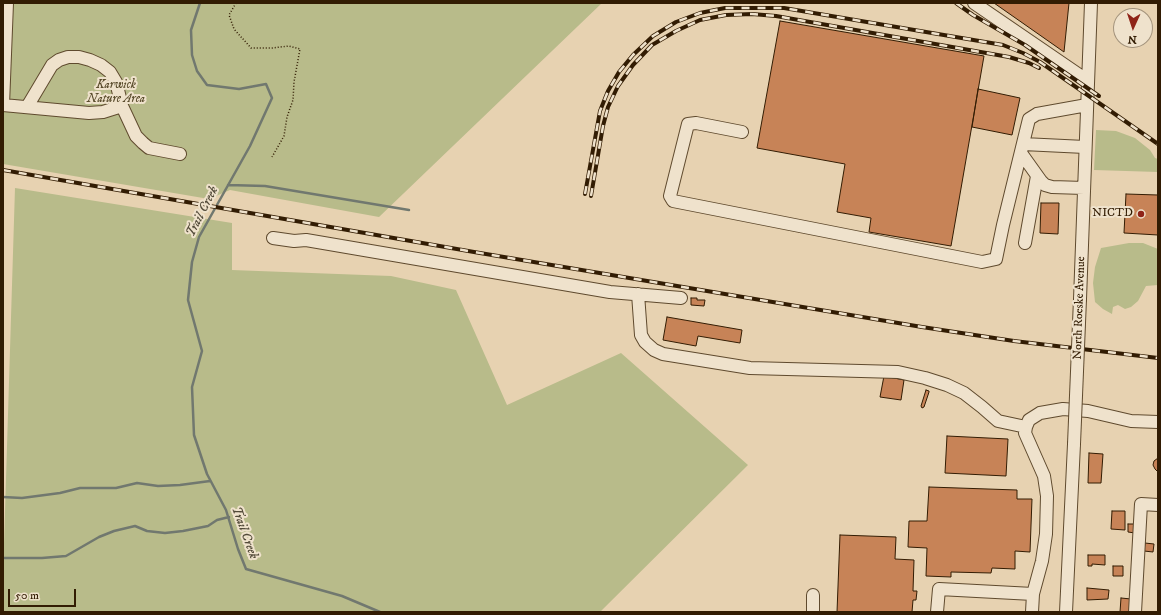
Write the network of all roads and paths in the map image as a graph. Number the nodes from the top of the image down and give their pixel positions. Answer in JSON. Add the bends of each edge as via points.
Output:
{"nodes":[{"id":1,"x":7,"y":3,"type":"edge"},
{"id":2,"x":236,"y":3,"type":"edge"},
{"id":3,"x":974,"y":3,"type":"edge"},
{"id":4,"x":1091,"y":3,"type":"edge"},
{"id":5,"x":1088,"y":81,"type":"junction"},
{"id":6,"x":3,"y":105,"type":"edge"},
{"id":7,"x":1087,"y":105,"type":"junction"},
{"id":8,"x":122,"y":106,"type":"junction"},
{"id":9,"x":27,"y":107,"type":"junction"},
{"id":10,"x":742,"y":132,"type":"dead end"},
{"id":11,"x":1085,"y":147,"type":"junction"},
{"id":12,"x":1022,"y":148,"type":"junction"},
{"id":13,"x":180,"y":154,"type":"dead end"},
{"id":14,"x":272,"y":157,"type":"dead end"},
{"id":15,"x":1037,"y":176,"type":"junction"},
{"id":16,"x":1084,"y":188,"type":"junction"},
{"id":17,"x":273,"y":238,"type":"dead end"},
{"id":18,"x":1026,"y":243,"type":"dead end"},
{"id":19,"x":638,"y":294,"type":"junction"},
{"id":20,"x":681,"y":298,"type":"dead end"},
{"id":21,"x":1158,"y":422,"type":"edge"},
{"id":22,"x":1026,"y":427,"type":"junction"},
{"id":23,"x":1158,"y":505,"type":"edge"},
{"id":24,"x":1032,"y":594,"type":"junction"},
{"id":25,"x":813,"y":595,"type":"dead end"},
{"id":26,"x":813,"y":612,"type":"edge"},
{"id":27,"x":937,"y":612,"type":"edge"},
{"id":28,"x":1032,"y":612,"type":"edge"},
{"id":29,"x":1066,"y":612,"type":"edge"},
{"id":30,"x":1135,"y":612,"type":"edge"}],
"edges":[{"from":1,"to":6,"type":"street"},
{"from":2,"to":14,"type":"path","via":[[229,15],[234,29],[251,48],[288,46],[300,49],[293,100],[284,136]]},
{"from":3,"to":5,"type":"street"},
{"from":4,"to":5,"type":"street","name":"North Roeske Avenue"},
{"from":5,"to":7,"type":"street","name":"North Roeske Avenue"},
{"from":6,"to":9,"type":"street"},
{"from":7,"to":11,"type":"street","name":"North Roeske Avenue"},
{"from":7,"to":12,"type":"street","via":[[1037,114],[1029,120]]},
{"from":8,"to":9,"type":"street","via":[[89,113]]},
{"from":8,"to":9,"type":"street","via":[[116,82],[110,72],[90,60],[73,57],[59,60],[52,65]]},
{"from":8,"to":13,"type":"street","via":[[136,136],[149,148]]},
{"from":10,"to":12,"type":"street","via":[[696,123],[688,124],[670,196],[673,201],[982,262],[996,259]]},
{"from":11,"to":12,"type":"street"},
{"from":11,"to":16,"type":"street","name":"North Roeske Avenue"},
{"from":12,"to":15,"type":"street"},
{"from":15,"to":16,"type":"street","via":[[1045,185],[1052,187]]},
{"from":15,"to":18,"type":"street"},
{"from":16,"to":29,"type":"street","name":"North Roeske Avenue","bridge":true},
{"from":17,"to":19,"type":"street","via":[[306,240],[610,292]]},
{"from":19,"to":20,"type":"street"},
{"from":19,"to":22,"type":"street","via":[[642,335],[645,342],[663,354],[750,368],[884,372],[925,378],[964,393],[998,421]]},
{"from":21,"to":22,"type":"street","via":[[1131,421],[1088,411],[1062,409],[1040,413],[1029,420]]},
{"from":22,"to":24,"type":"street","via":[[1025,433],[1044,476],[1047,496],[1042,561]]},
{"from":23,"to":30,"type":"street","via":[[1141,504]]},
{"from":24,"to":27,"type":"street","via":[[938,589]]},
{"from":24,"to":28,"type":"street"},
{"from":25,"to":26,"type":"street"}]}
